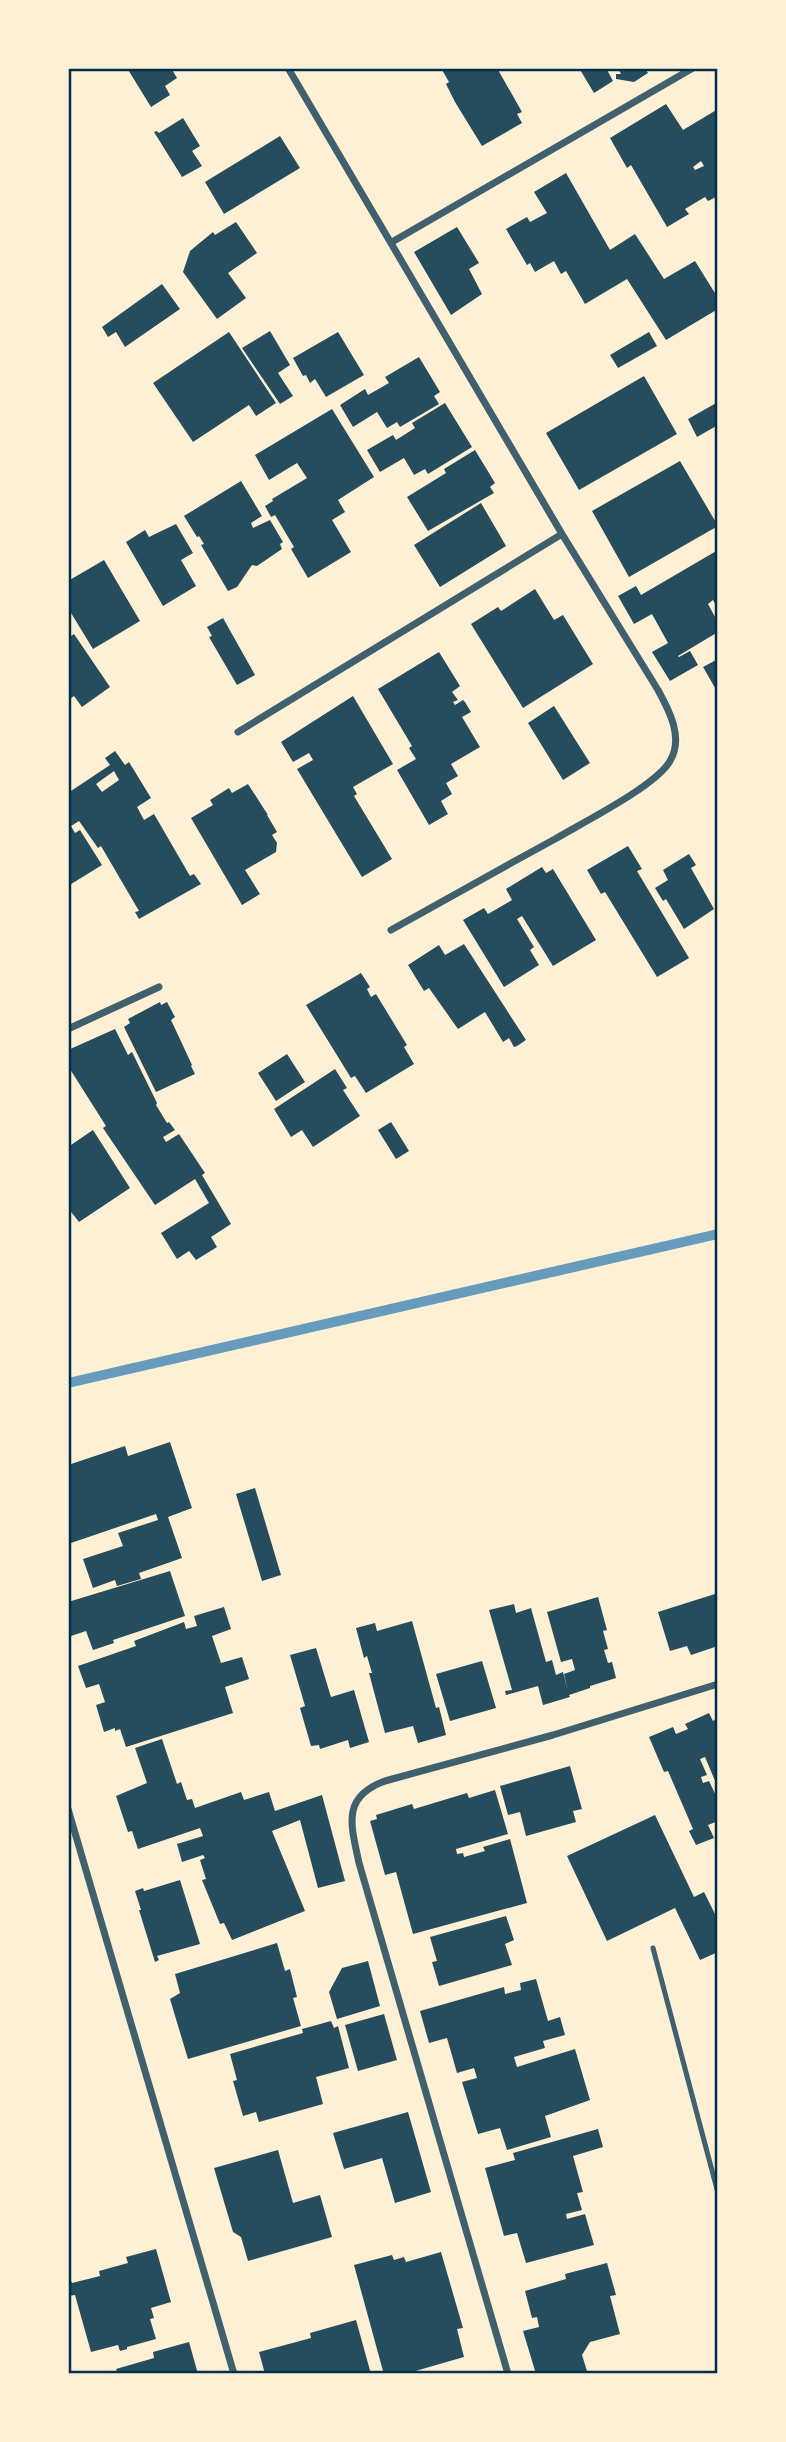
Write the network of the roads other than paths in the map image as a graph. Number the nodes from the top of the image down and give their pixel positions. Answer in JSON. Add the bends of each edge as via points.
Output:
{"nodes":[{"id":1,"x":288,"y":68,"type":"edge"},
{"id":2,"x":693,"y":68,"type":"edge"},
{"id":3,"x":391,"y":242,"type":"junction"},
{"id":4,"x":562,"y":534,"type":"junction"},
{"id":5,"x":238,"y":732,"type":"dead end"},
{"id":6,"x":391,"y":930,"type":"dead end"},
{"id":7,"x":159,"y":987,"type":"dead end"},
{"id":8,"x":68,"y":1028,"type":"edge"},
{"id":9,"x":718,"y":1684,"type":"edge"},
{"id":10,"x":68,"y":1809,"type":"edge"},
{"id":11,"x":653,"y":1948,"type":"dead end"},
{"id":12,"x":718,"y":2193,"type":"edge"},
{"id":13,"x":234,"y":2374,"type":"edge"},
{"id":14,"x":508,"y":2374,"type":"edge"}],
"edges":[{"from":1,"to":3,"type":"street"},
{"from":2,"to":3,"type":"street"},
{"from":3,"to":4,"type":"street"},
{"from":4,"to":5,"type":"street"},
{"from":4,"to":6,"type":"street","via":[[667,707],[676,741],[670,761],[647,784],[596,816]]},
{"from":7,"to":8,"type":"street"},
{"from":9,"to":14,"type":"street","via":[[385,1781],[362,1791],[353,1808],[359,1863]]},
{"from":10,"to":13,"type":"street"},
{"from":11,"to":12,"type":"lane"}]}
